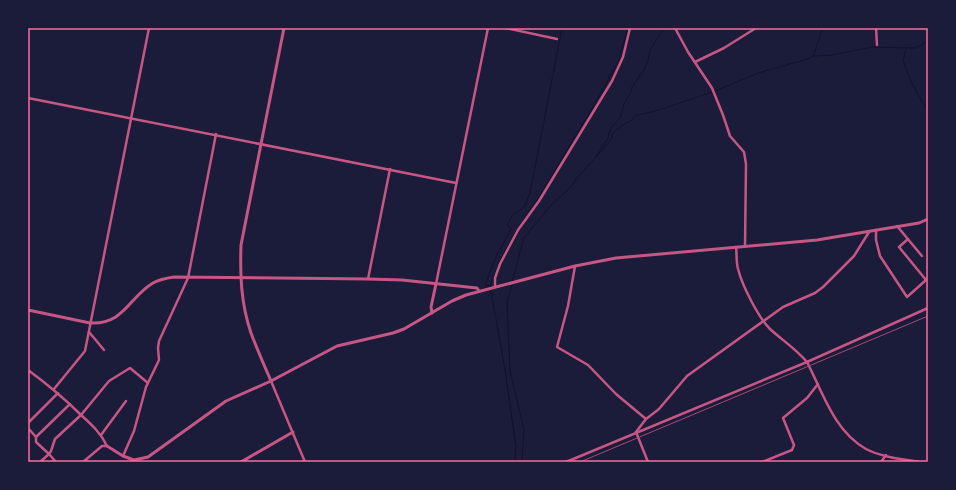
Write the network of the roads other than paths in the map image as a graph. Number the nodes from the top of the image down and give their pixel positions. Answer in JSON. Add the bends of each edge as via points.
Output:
{"nodes":[{"id":1,"x":149,"y":28,"type":"edge"},
{"id":2,"x":284,"y":28,"type":"edge"},
{"id":3,"x":488,"y":28,"type":"edge"},
{"id":4,"x":506,"y":28,"type":"edge"},
{"id":5,"x":630,"y":28,"type":"edge"},
{"id":6,"x":675,"y":28,"type":"edge"},
{"id":7,"x":756,"y":28,"type":"edge"},
{"id":8,"x":876,"y":28,"type":"edge"},
{"id":9,"x":557,"y":38,"type":"dead end"},
{"id":10,"x":877,"y":45,"type":"dead end"},
{"id":11,"x":695,"y":62,"type":"junction"},
{"id":12,"x":28,"y":98,"type":"edge"},
{"id":13,"x":131,"y":118,"type":"junction"},
{"id":14,"x":216,"y":134,"type":"junction"},
{"id":15,"x":262,"y":144,"type":"junction"},
{"id":16,"x":390,"y":169,"type":"junction"},
{"id":17,"x":456,"y":183,"type":"junction"},
{"id":18,"x":928,"y":219,"type":"edge"},
{"id":19,"x":897,"y":226,"type":"junction"},
{"id":20,"x":876,"y":230,"type":"junction"},
{"id":21,"x":869,"y":232,"type":"junction"},
{"id":22,"x":908,"y":240,"type":"junction"},
{"id":23,"x":745,"y":246,"type":"junction"},
{"id":24,"x":736,"y":247,"type":"junction"},
{"id":25,"x":922,"y":256,"type":"dead end"},
{"id":26,"x":575,"y":266,"type":"junction"},
{"id":27,"x":188,"y":278,"type":"junction"},
{"id":28,"x":240,"y":278,"type":"junction"},
{"id":29,"x":368,"y":279,"type":"junction"},
{"id":30,"x":436,"y":284,"type":"junction"},
{"id":31,"x":494,"y":287,"type":"junction"},
{"id":32,"x":479,"y":291,"type":"junction"},
{"id":33,"x":928,"y":308,"type":"edge"},
{"id":34,"x":28,"y":310,"type":"edge"},
{"id":35,"x":432,"y":314,"type":"junction"},
{"id":36,"x":763,"y":321,"type":"junction"},
{"id":37,"x":90,"y":323,"type":"junction"},
{"id":38,"x":88,"y":332,"type":"junction"},
{"id":39,"x":104,"y":350,"type":"dead end"},
{"id":40,"x":807,"y":362,"type":"junction"},
{"id":41,"x":28,"y":370,"type":"edge"},
{"id":42,"x":271,"y":381,"type":"junction"},
{"id":43,"x":148,"y":383,"type":"junction"},
{"id":44,"x":818,"y":384,"type":"junction"},
{"id":45,"x":54,"y":389,"type":"junction"},
{"id":46,"x":58,"y":393,"type":"junction"},
{"id":47,"x":126,"y":401,"type":"dead end"},
{"id":48,"x":70,"y":404,"type":"junction"},
{"id":49,"x":81,"y":415,"type":"junction"},
{"id":50,"x":646,"y":419,"type":"junction"},
{"id":51,"x":28,"y":423,"type":"edge"},
{"id":52,"x":28,"y":428,"type":"edge"},
{"id":53,"x":293,"y":432,"type":"junction"},
{"id":54,"x":636,"y":432,"type":"junction"},
{"id":55,"x":101,"y":435,"type":"junction"},
{"id":56,"x":36,"y":437,"type":"junction"},
{"id":57,"x":107,"y":446,"type":"junction"},
{"id":58,"x":49,"y":454,"type":"junction"},
{"id":59,"x":886,"y":455,"type":"junction"},
{"id":60,"x":123,"y":456,"type":"junction"},
{"id":61,"x":134,"y":461,"type":"edge"},
{"id":62,"x":40,"y":462,"type":"edge"},
{"id":63,"x":56,"y":462,"type":"edge"},
{"id":64,"x":83,"y":462,"type":"edge"},
{"id":65,"x":241,"y":462,"type":"edge"},
{"id":66,"x":305,"y":462,"type":"edge"},
{"id":67,"x":566,"y":462,"type":"edge"},
{"id":68,"x":648,"y":462,"type":"edge"},
{"id":69,"x":762,"y":462,"type":"edge"},
{"id":70,"x":881,"y":462,"type":"edge"},
{"id":71,"x":919,"y":462,"type":"edge"}],
"edges":[{"from":1,"to":13,"type":"street"},
{"from":2,"to":15,"type":"street"},
{"from":3,"to":17,"type":"street"},
{"from":4,"to":9,"type":"street"},
{"from":5,"to":31,"type":"street","via":[[623,57],[612,81],[539,201],[518,230],[500,264]]},
{"from":6,"to":11,"type":"street"},
{"from":7,"to":11,"type":"street"},
{"from":8,"to":10,"type":"street"},
{"from":11,"to":23,"type":"street","via":[[712,88],[730,136],[744,152]]},
{"from":12,"to":13,"type":"street"},
{"from":13,"to":14,"type":"street"},
{"from":13,"to":37,"type":"street"},
{"from":14,"to":15,"type":"street"},
{"from":14,"to":27,"type":"street"},
{"from":15,"to":16,"type":"street"},
{"from":15,"to":28,"type":"street","via":[[240,245]]},
{"from":16,"to":17,"type":"street"},
{"from":16,"to":29,"type":"street"},
{"from":17,"to":30,"type":"street"},
{"from":18,"to":19,"type":"street"},
{"from":19,"to":20,"type":"street"},
{"from":19,"to":22,"type":"street"},
{"from":20,"to":21,"type":"street"},
{"from":20,"to":22,"type":"street","via":[[880,256],[907,296],[926,280],[899,247]]},
{"from":21,"to":23,"type":"street","via":[[817,240]]},
{"from":21,"to":36,"type":"street","via":[[854,256],[815,294],[783,307]]},
{"from":22,"to":25,"type":"street"},
{"from":23,"to":24,"type":"street"},
{"from":24,"to":26,"type":"street","via":[[616,258]]},
{"from":24,"to":36,"type":"street","via":[[742,280]]},
{"from":26,"to":31,"type":"street"},
{"from":26,"to":50,"type":"street","via":[[557,347],[588,365],[616,394]]},
{"from":27,"to":28,"type":"street"},
{"from":27,"to":37,"type":"street","via":[[160,280],[149,286],[118,317],[100,324]]},
{"from":27,"to":43,"type":"street","via":[[159,341],[159,360]]},
{"from":28,"to":29,"type":"street"},
{"from":28,"to":42,"type":"street","via":[[250,332]]},
{"from":29,"to":30,"type":"street"},
{"from":30,"to":32,"type":"street","via":[[477,288]]},
{"from":30,"to":35,"type":"street"},
{"from":31,"to":32,"type":"street"},
{"from":32,"to":35,"type":"street","via":[[452,301]]},
{"from":33,"to":40,"type":"street"},
{"from":34,"to":37,"type":"street"},
{"from":35,"to":42,"type":"street","via":[[393,333],[337,346]]},
{"from":36,"to":40,"type":"street"},
{"from":36,"to":50,"type":"street","via":[[687,376],[659,409]]},
{"from":37,"to":38,"type":"street"},
{"from":38,"to":39,"type":"street"},
{"from":38,"to":45,"type":"street","via":[[85,352]]},
{"from":40,"to":44,"type":"street"},
{"from":40,"to":54,"type":"street"},
{"from":41,"to":45,"type":"street"},
{"from":42,"to":53,"type":"street"},
{"from":42,"to":61,"type":"street","via":[[226,401],[148,457]]},
{"from":43,"to":49,"type":"street","via":[[130,368],[109,381]]},
{"from":43,"to":60,"type":"street","via":[[134,431]]},
{"from":44,"to":59,"type":"street","via":[[835,420],[844,431],[866,449]]},
{"from":44,"to":69,"type":"street","via":[[807,398],[783,418],[794,445],[792,450]]},
{"from":45,"to":46,"type":"street"},
{"from":46,"to":48,"type":"street"},
{"from":46,"to":51,"type":"street"},
{"from":47,"to":55,"type":"street"},
{"from":48,"to":49,"type":"street"},
{"from":48,"to":56,"type":"street"},
{"from":49,"to":55,"type":"street"},
{"from":49,"to":58,"type":"street","via":[[55,439]]},
{"from":50,"to":54,"type":"street"},
{"from":52,"to":56,"type":"street"},
{"from":53,"to":65,"type":"street"},
{"from":53,"to":66,"type":"street"},
{"from":54,"to":67,"type":"street"},
{"from":54,"to":68,"type":"street"},
{"from":55,"to":57,"type":"street"},
{"from":56,"to":58,"type":"street","via":[[36,442]]},
{"from":57,"to":60,"type":"street"},
{"from":57,"to":64,"type":"street","via":[[102,446]]},
{"from":58,"to":62,"type":"street"},
{"from":58,"to":63,"type":"street"},
{"from":59,"to":70,"type":"street"},
{"from":59,"to":71,"type":"street"},
{"from":60,"to":61,"type":"street"}]}
